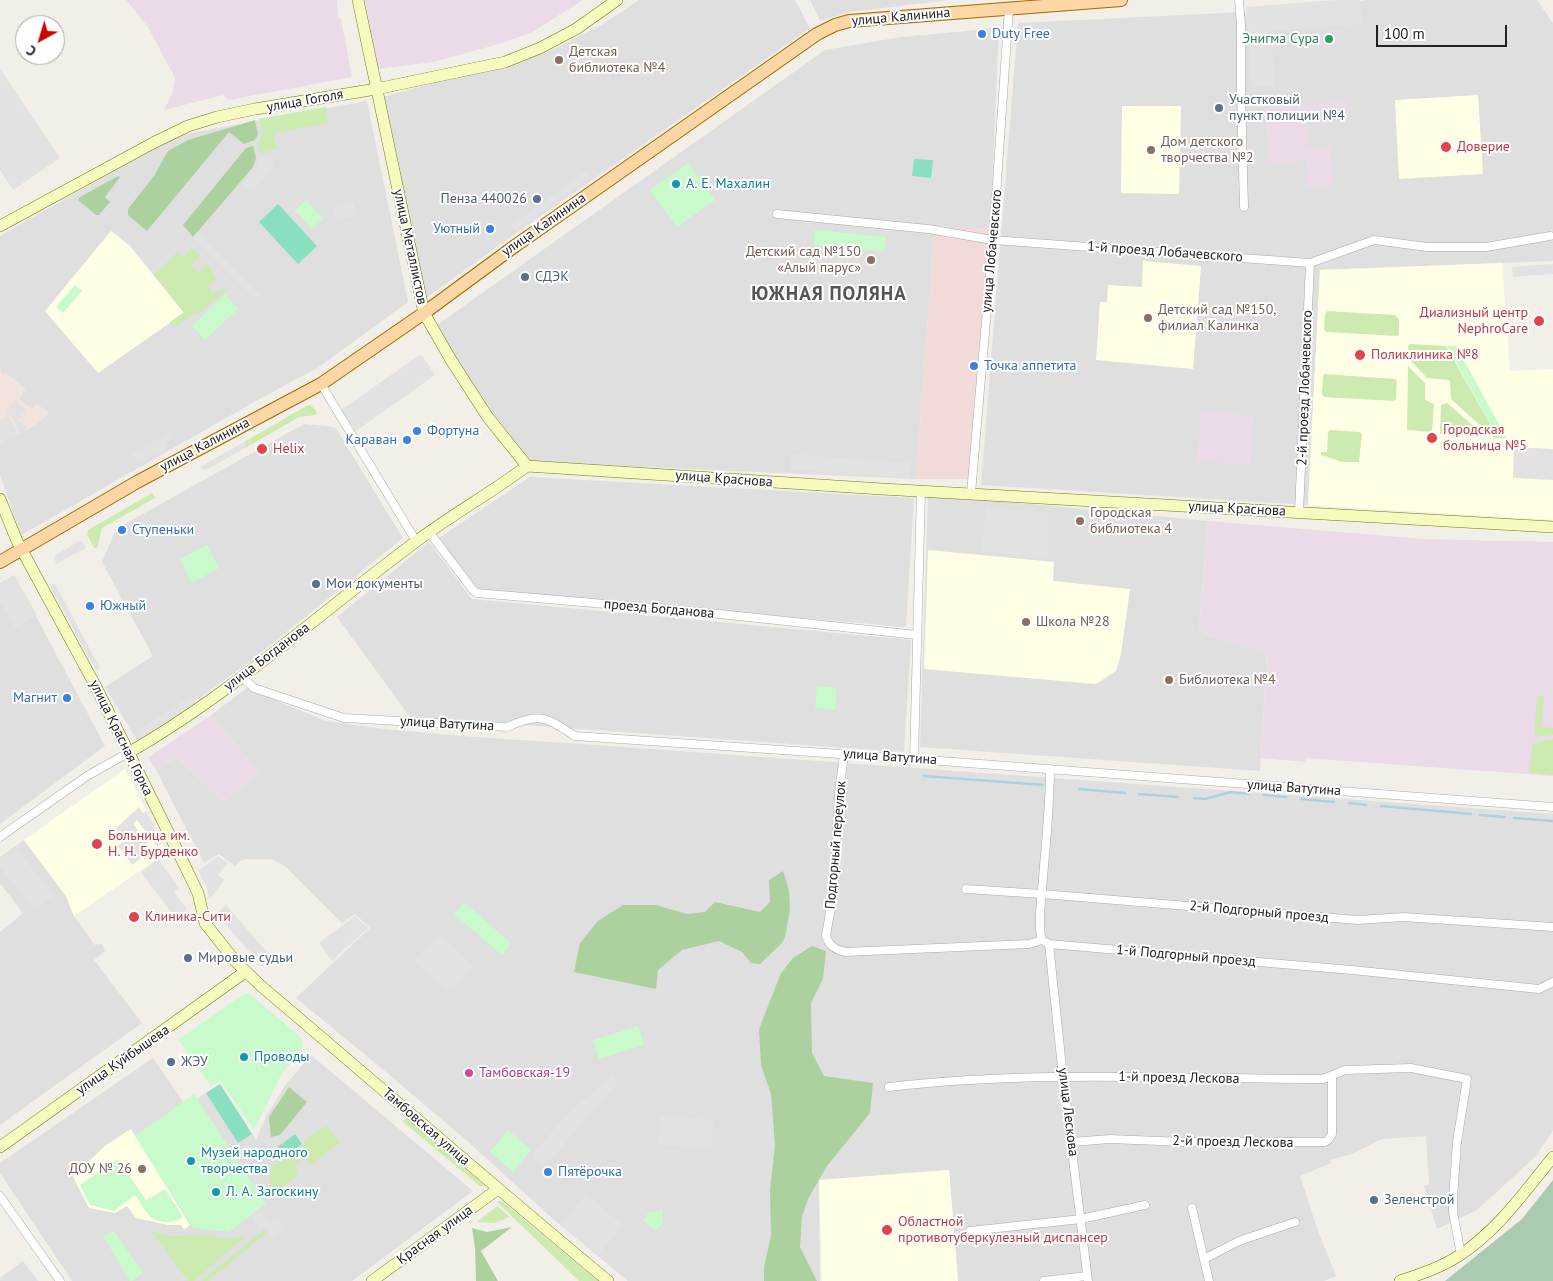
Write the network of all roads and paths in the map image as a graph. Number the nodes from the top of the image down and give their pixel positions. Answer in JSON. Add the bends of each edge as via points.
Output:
{"nodes":[{"id":1,"x":358,"y":0,"type":"edge"},
{"id":2,"x":617,"y":0,"type":"edge"},
{"id":3,"x":1121,"y":0,"type":"edge"},
{"id":4,"x":1239,"y":0,"type":"edge"},
{"id":5,"x":1009,"y":8,"type":"junction"},
{"id":6,"x":376,"y":89,"type":"junction"},
{"id":7,"x":1244,"y":207,"type":"dead end"},
{"id":8,"x":777,"y":214,"type":"dead end"},
{"id":9,"x":0,"y":226,"type":"edge"},
{"id":10,"x":1550,"y":236,"type":"dead end"},
{"id":11,"x":993,"y":240,"type":"junction"},
{"id":12,"x":1310,"y":263,"type":"junction"},
{"id":13,"x":424,"y":313,"type":"junction"},
{"id":14,"x":320,"y":384,"type":"junction"},
{"id":15,"x":527,"y":466,"type":"junction"},
{"id":16,"x":921,"y":490,"type":"junction"},
{"id":17,"x":971,"y":493,"type":"junction"},
{"id":18,"x":0,"y":499,"type":"edge"},
{"id":19,"x":1299,"y":512,"type":"junction"},
{"id":20,"x":1553,"y":527,"type":"edge"},
{"id":21,"x":429,"y":532,"type":"junction"},
{"id":22,"x":416,"y":541,"type":"junction"},
{"id":23,"x":22,"y":549,"type":"junction"},
{"id":24,"x":0,"y":562,"type":"edge"},
{"id":25,"x":917,"y":635,"type":"junction"},
{"id":26,"x":242,"y":677,"type":"junction"},
{"id":27,"x":128,"y":753,"type":"junction"},
{"id":28,"x":844,"y":755,"type":"junction"},
{"id":29,"x":914,"y":759,"type":"junction"},
{"id":30,"x":1050,"y":769,"type":"junction"},
{"id":31,"x":1553,"y":807,"type":"edge"},
{"id":32,"x":0,"y":837,"type":"edge"},
{"id":33,"x":966,"y":889,"type":"dead end"},
{"id":34,"x":1042,"y":894,"type":"junction"},
{"id":35,"x":1553,"y":927,"type":"edge"},
{"id":36,"x":826,"y":936,"type":"joint"},
{"id":37,"x":1046,"y":942,"type":"junction"},
{"id":38,"x":246,"y":972,"type":"junction"},
{"id":39,"x":1553,"y":982,"type":"edge"},
{"id":40,"x":1332,"y":1076,"type":"junction"},
{"id":41,"x":1063,"y":1077,"type":"junction"},
{"id":42,"x":889,"y":1087,"type":"dead end"},
{"id":43,"x":1072,"y":1142,"type":"junction"},
{"id":44,"x":0,"y":1147,"type":"edge"},
{"id":45,"x":1553,"y":1157,"type":"edge"},
{"id":46,"x":498,"y":1190,"type":"junction"},
{"id":47,"x":0,"y":1196,"type":"edge"},
{"id":48,"x":1145,"y":1205,"type":"dead end"},
{"id":49,"x":1192,"y":1208,"type":"dead end"},
{"id":50,"x":1081,"y":1220,"type":"junction"},
{"id":51,"x":1295,"y":1222,"type":"dead end"},
{"id":52,"x":970,"y":1231,"type":"dead end"},
{"id":53,"x":1461,"y":1255,"type":"junction"},
{"id":54,"x":1204,"y":1259,"type":"junction"},
{"id":55,"x":1088,"y":1279,"type":"edge"},
{"id":56,"x":60,"y":1281,"type":"edge"},
{"id":57,"x":372,"y":1281,"type":"edge"},
{"id":58,"x":608,"y":1281,"type":"edge"},
{"id":59,"x":1044,"y":1281,"type":"edge"},
{"id":60,"x":1209,"y":1281,"type":"edge"},
{"id":61,"x":1400,"y":1281,"type":"edge"}],
"edges":[{"from":1,"to":6,"type":"street","name":"улица Металлистов"},
{"from":2,"to":6,"type":"street","name":"улица Гоголя","via":[[576,29],[505,62]]},
{"from":3,"to":5,"type":"main road","name":"улица Калинина"},
{"from":4,"to":7,"type":"street"},
{"from":5,"to":11,"type":"street","name":"улица Лобачевского"},
{"from":5,"to":13,"type":"main road","name":"улица Калинина","via":[[850,20],[834,25],[515,246]]},
{"from":6,"to":9,"type":"street","name":"улица Гоголя","via":[[255,109],[188,126]]},
{"from":6,"to":13,"type":"street","name":"улица Металлистов"},
{"from":8,"to":11,"type":"street","name":"1-й проезд Лобачевского","via":[[928,229]]},
{"from":10,"to":12,"type":"street","name":"1-й проезд Лобачевского","via":[[1486,247],[1427,247],[1374,240]]},
{"from":11,"to":12,"type":"street","name":"1-й проезд Лобачевского"},
{"from":11,"to":17,"type":"street","name":"улица Лобачевского"},
{"from":12,"to":19,"type":"street","name":"2-й проезд Лобачевского"},
{"from":13,"to":14,"type":"main road","name":"улица Калинина"},
{"from":13,"to":15,"type":"street","name":"улица Металлистов","via":[[487,416]]},
{"from":14,"to":22,"type":"street"},
{"from":14,"to":23,"type":"main road","name":"улица Калинина","via":[[149,474]]},
{"from":15,"to":16,"type":"street","name":"улица Краснова"},
{"from":15,"to":21,"type":"street","name":"улица Богданова"},
{"from":16,"to":17,"type":"street","name":"улица Краснова"},
{"from":16,"to":25,"type":"street"},
{"from":17,"to":19,"type":"street","name":"улица Краснова"},
{"from":18,"to":23,"type":"street","name":"улица Красная Горка"},
{"from":19,"to":20,"type":"street","name":"улица Краснова"},
{"from":21,"to":22,"type":"street","name":"улица Богданова"},
{"from":21,"to":25,"type":"street","name":"проезд Богданова","via":[[477,593]]},
{"from":22,"to":26,"type":"street","name":"улица Богданова"},
{"from":23,"to":24,"type":"main road","name":"улица Калинина"},
{"from":23,"to":27,"type":"street","name":"улица Красная Горка"},
{"from":25,"to":29,"type":"street"},
{"from":26,"to":27,"type":"street","name":"улица Богданова"},
{"from":26,"to":28,"type":"street","name":"улица Ватутина","via":[[254,688],[344,718],[507,727],[527,718],[548,719],[575,736]]},
{"from":27,"to":32,"type":"street","name":"улица Богданова","via":[[87,776]]},
{"from":27,"to":38,"type":"street","name":"улица Красная Горка","via":[[198,893],[205,922]]},
{"from":28,"to":29,"type":"street","name":"улица Ватутина"},
{"from":28,"to":36,"type":"street","name":"Подгорный переулок","via":[[834,889]]},
{"from":29,"to":30,"type":"street","name":"улица Ватутина"},
{"from":30,"to":31,"type":"street","name":"улица Ватутина"},
{"from":30,"to":34,"type":"street","name":"улица Лескова"},
{"from":33,"to":34,"type":"street","name":"2-й Подгорный проезд"},
{"from":34,"to":35,"type":"street","name":"2-й Подгорный проезд","via":[[1338,919],[1403,917]]},
{"from":34,"to":37,"type":"street","name":"улица Лескова","via":[[1040,932]]},
{"from":36,"to":37,"type":"street","name":"1-й Подгорный проезд","via":[[832,947],[846,952]]},
{"from":37,"to":39,"type":"street","name":"1-й Подгорный проезд","via":[[1539,989]]},
{"from":37,"to":41,"type":"street","name":"улица Лескова"},
{"from":38,"to":44,"type":"street","name":"улица Куйбышева"},
{"from":38,"to":46,"type":"street","name":"Тамбовская улица"},
{"from":40,"to":41,"type":"street","name":"1-й проезд Лескова","via":[[1323,1079]]},
{"from":40,"to":43,"type":"street","name":"2-й проезд Лескова","via":[[1332,1134],[1324,1142],[1110,1139]]},
{"from":40,"to":53,"type":"street","name":"1-й проезд Лескова","via":[[1345,1070],[1411,1068],[1467,1079],[1452,1198]]},
{"from":41,"to":42,"type":"street","name":"1-й проезд Лескова","via":[[945,1080]]},
{"from":41,"to":43,"type":"street","name":"улица Лескова"},
{"from":43,"to":50,"type":"street","name":"улица Лескова"},
{"from":45,"to":53,"type":"street","via":[[1497,1223]]},
{"from":46,"to":57,"type":"street","name":"Красная улица"},
{"from":46,"to":58,"type":"street","name":"Тамбовская улица"},
{"from":47,"to":56,"type":"street"},
{"from":48,"to":50,"type":"street"},
{"from":49,"to":54,"type":"street"},
{"from":50,"to":52,"type":"street"},
{"from":50,"to":55,"type":"street","name":"улица Лескова"},
{"from":51,"to":54,"type":"street","via":[[1239,1241]]},
{"from":53,"to":61,"type":"street"},
{"from":54,"to":60,"type":"street"},
{"from":55,"to":59,"type":"street"}]}
